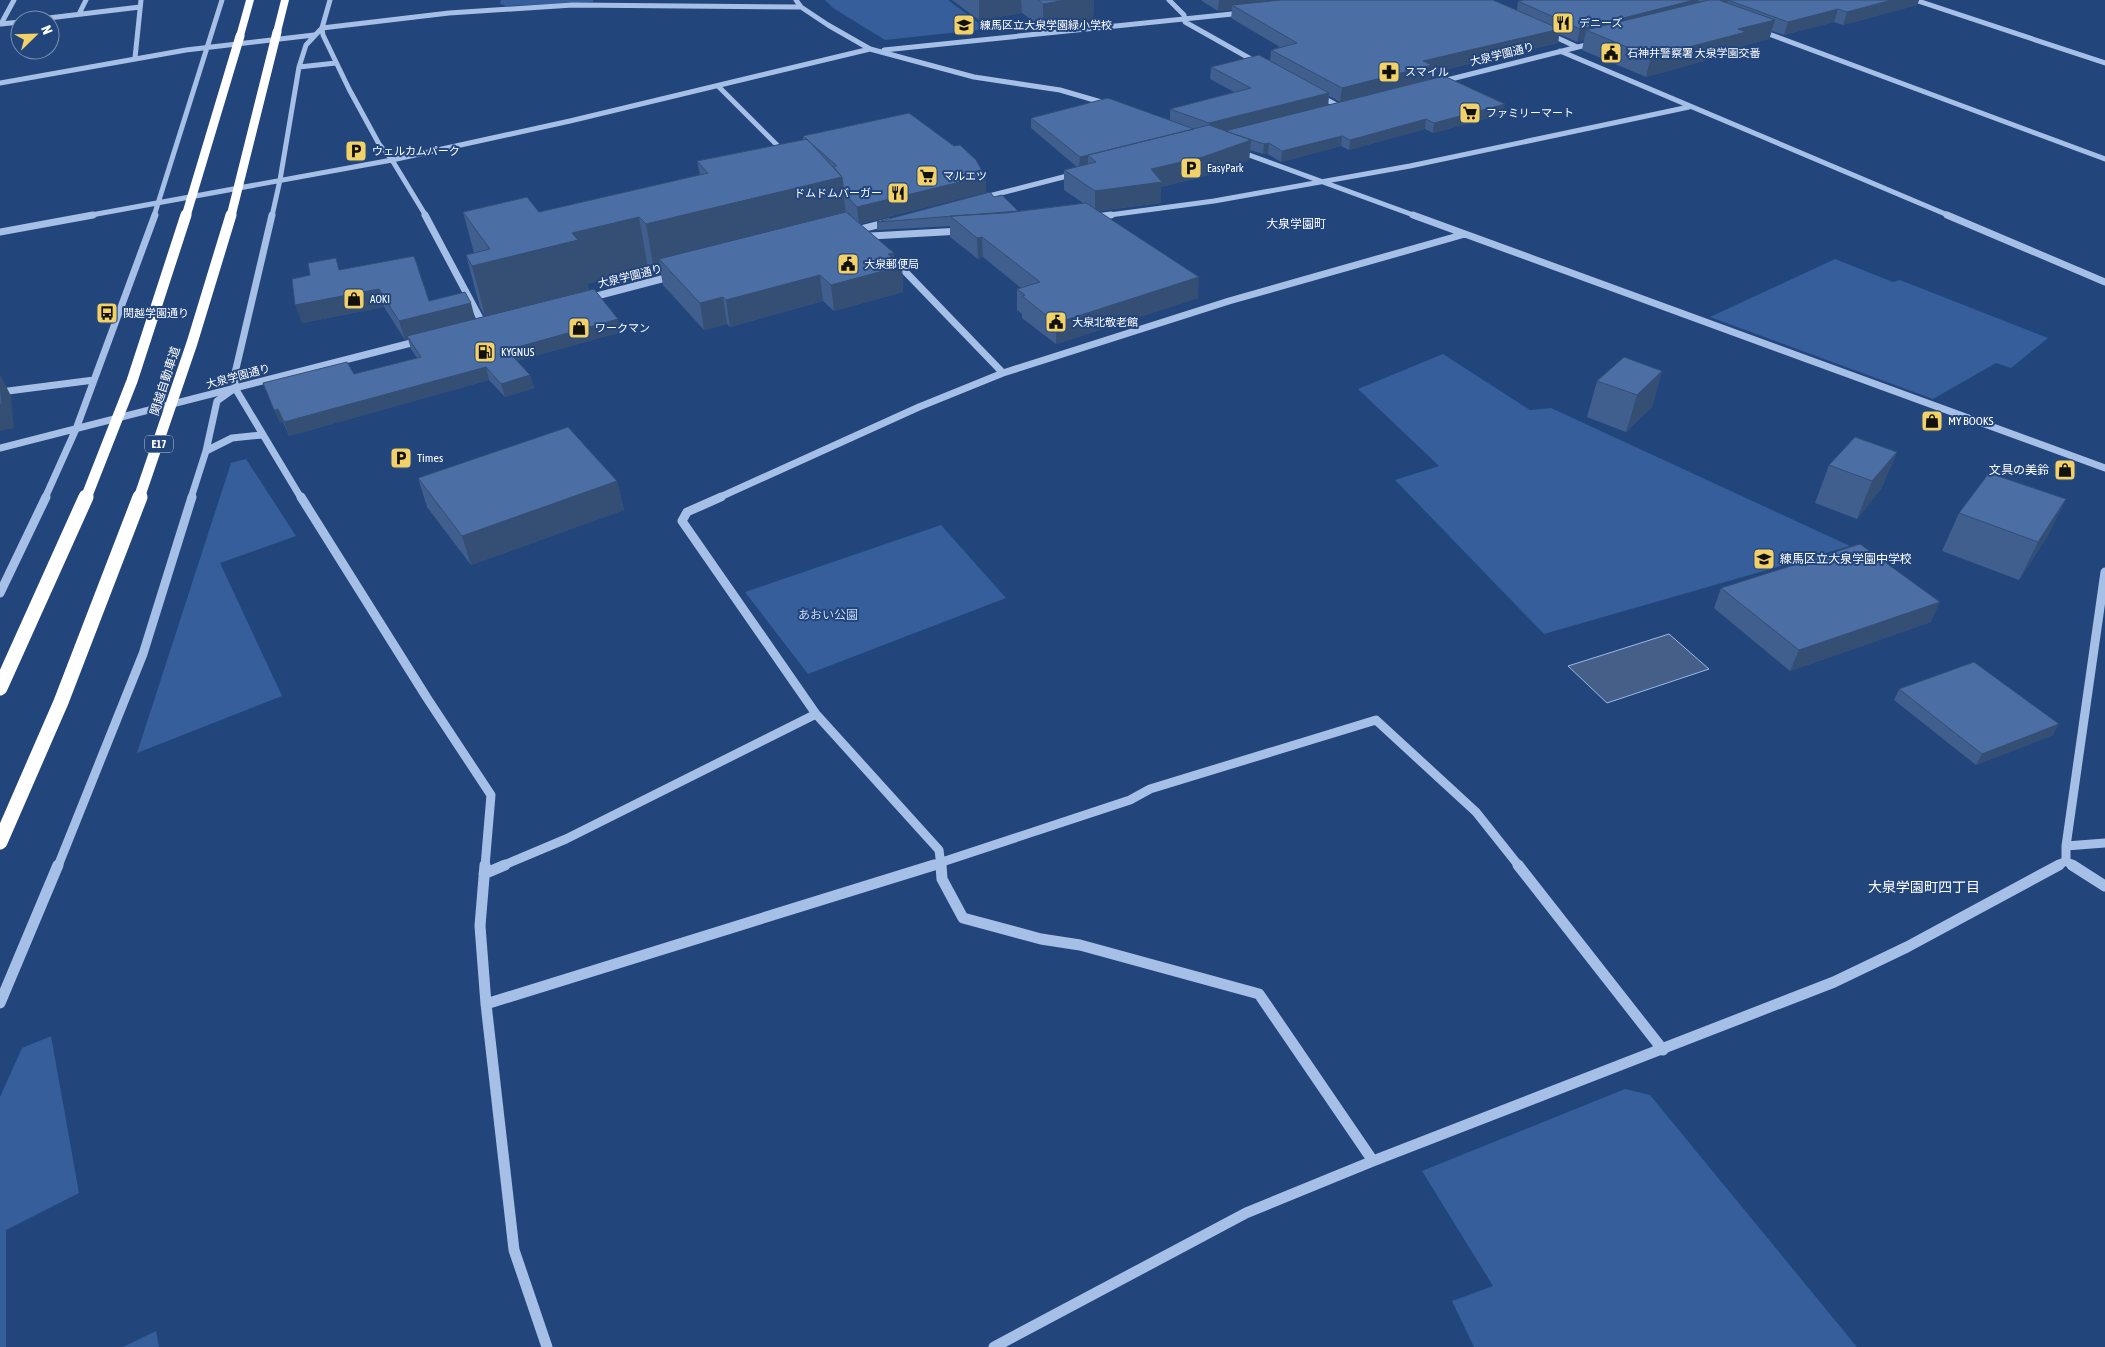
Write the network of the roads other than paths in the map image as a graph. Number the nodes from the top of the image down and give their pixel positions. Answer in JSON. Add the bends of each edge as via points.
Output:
{"nodes":[{"id":1,"x":14,"y":0,"type":"edge"},
{"id":2,"x":86,"y":0,"type":"edge"},
{"id":3,"x":141,"y":0,"type":"edge"},
{"id":4,"x":222,"y":0,"type":"edge"},
{"id":5,"x":250,"y":0,"type":"edge"},
{"id":6,"x":285,"y":0,"type":"edge"},
{"id":7,"x":330,"y":0,"type":"edge"},
{"id":8,"x":796,"y":0,"type":"edge"},
{"id":9,"x":1169,"y":0,"type":"edge"},
{"id":10,"x":1915,"y":0,"type":"edge"},
{"id":11,"x":140,"y":7,"type":"junction"},
{"id":12,"x":802,"y":7,"type":"junction"},
{"id":13,"x":1245,"y":13,"type":"edge"},
{"id":14,"x":79,"y":14,"type":"junction"},
{"id":15,"x":60,"y":16,"type":"edge"},
{"id":16,"x":1185,"y":19,"type":"junction"},
{"id":17,"x":10,"y":23,"type":"edge"},
{"id":18,"x":322,"y":28,"type":"junction"},
{"id":19,"x":1755,"y":30,"type":"edge"},
{"id":20,"x":1544,"y":32,"type":"edge"},
{"id":21,"x":314,"y":35,"type":"junction"},
{"id":22,"x":1604,"y":40,"type":"edge"},
{"id":23,"x":1577,"y":47,"type":"junction"},
{"id":24,"x":207,"y":48,"type":"junction"},
{"id":25,"x":870,"y":49,"type":"junction"},
{"id":26,"x":881,"y":51,"type":"junction"},
{"id":27,"x":1559,"y":51,"type":"junction"},
{"id":28,"x":136,"y":58,"type":"junction"},
{"id":29,"x":336,"y":63,"type":"junction"},
{"id":30,"x":2105,"y":63,"type":"edge"},
{"id":31,"x":1262,"y":65,"type":"edge"},
{"id":32,"x":299,"y":67,"type":"junction"},
{"id":33,"x":0,"y":83,"type":"edge"},
{"id":34,"x":1436,"y":83,"type":"edge"},
{"id":35,"x":718,"y":86,"type":"junction"},
{"id":36,"x":1314,"y":93,"type":"edge"},
{"id":37,"x":1110,"y":105,"type":"edge"},
{"id":38,"x":1347,"y":105,"type":"edge"},
{"id":39,"x":1340,"y":107,"type":"junction"},
{"id":40,"x":1690,"y":107,"type":"junction"},
{"id":41,"x":1330,"y":109,"type":"edge"},
{"id":42,"x":1234,"y":150,"type":"edge"},
{"id":43,"x":2105,"y":159,"type":"edge"},
{"id":44,"x":392,"y":160,"type":"junction"},
{"id":45,"x":793,"y":160,"type":"edge"},
{"id":46,"x":1084,"y":172,"type":"edge"},
{"id":47,"x":280,"y":180,"type":"junction"},
{"id":48,"x":1323,"y":181,"type":"junction"},
{"id":49,"x":970,"y":201,"type":"edge"},
{"id":50,"x":159,"y":203,"type":"junction"},
{"id":51,"x":1085,"y":218,"type":"edge"},
{"id":52,"x":893,"y":221,"type":"edge"},
{"id":53,"x":851,"y":223,"type":"edge"},
{"id":54,"x":861,"y":229,"type":"junction"},
{"id":55,"x":968,"y":230,"type":"edge"},
{"id":56,"x":0,"y":232,"type":"edge"},
{"id":57,"x":849,"y":232,"type":"edge"},
{"id":58,"x":1465,"y":234,"type":"junction"},
{"id":59,"x":889,"y":255,"type":"edge"},
{"id":60,"x":676,"y":275,"type":"edge"},
{"id":61,"x":2105,"y":282,"type":"edge"},
{"id":62,"x":580,"y":300,"type":"edge"},
{"id":63,"x":493,"y":322,"type":"edge"},
{"id":64,"x":483,"y":324,"type":"junction"},
{"id":65,"x":474,"y":327,"type":"edge"},
{"id":66,"x":427,"y":339,"type":"edge"},
{"id":67,"x":1003,"y":373,"type":"junction"},
{"id":68,"x":94,"y":380,"type":"junction"},
{"id":69,"x":235,"y":388,"type":"junction"},
{"id":70,"x":0,"y":392,"type":"edge"},
{"id":71,"x":76,"y":429,"type":"junction"},
{"id":72,"x":262,"y":435,"type":"junction"},
{"id":73,"x":0,"y":448,"type":"edge"},
{"id":74,"x":206,"y":451,"type":"junction"},
{"id":75,"x":2105,"y":468,"type":"edge"},
{"id":76,"x":2105,"y":572,"type":"edge"},
{"id":77,"x":0,"y":593,"type":"edge"},
{"id":78,"x":0,"y":688,"type":"edge"},
{"id":79,"x":816,"y":714,"type":"junction"},
{"id":80,"x":0,"y":842,"type":"edge"},
{"id":81,"x":2105,"y":843,"type":"edge"},
{"id":82,"x":2066,"y":846,"type":"junction"},
{"id":83,"x":2066,"y":861,"type":"junction"},
{"id":84,"x":940,"y":863,"type":"junction"},
{"id":85,"x":484,"y":874,"type":"junction"},
{"id":86,"x":2105,"y":886,"type":"edge"},
{"id":87,"x":0,"y":1003,"type":"edge"},
{"id":88,"x":486,"y":1004,"type":"junction"},
{"id":89,"x":1664,"y":1050,"type":"junction"},
{"id":90,"x":1373,"y":1161,"type":"junction"},
{"id":91,"x":546,"y":1347,"type":"edge"},
{"id":92,"x":994,"y":1347,"type":"edge"}],
"edges":[{"from":1,"to":17,"type":"street","via":[[1,24]]},
{"from":2,"to":14,"type":"street"},
{"from":3,"to":11,"type":"street"},
{"from":4,"to":24,"type":"street"},
{"from":5,"to":78,"type":"highway","bridge":true,"via":[[148,337],[101,462]]},
{"from":6,"to":80,"type":"highway","name":"関越自動車道","number":"E17","bridge":true,"via":[[216,268],[151,467],[98,611]]},
{"from":7,"to":18,"type":"street"},
{"from":8,"to":12,"type":"street"},
{"from":9,"to":16,"type":"street"},
{"from":10,"to":30,"type":"street"},
{"from":11,"to":14,"type":"street"},
{"from":11,"to":28,"type":"street"},
{"from":12,"to":18,"type":"street","via":[[573,5],[491,8]]},
{"from":12,"to":25,"type":"street"},
{"from":13,"to":16,"type":"street"},
{"from":14,"to":15,"type":"street"},
{"from":16,"to":26,"type":"street"},
{"from":16,"to":31,"type":"street","via":[[1185,22]]},
{"from":18,"to":21,"type":"street"},
{"from":18,"to":29,"type":"street"},
{"from":19,"to":43,"type":"street"},
{"from":20,"to":23,"type":"street"},
{"from":21,"to":24,"type":"street"},
{"from":21,"to":32,"type":"street","via":[[306,45]]},
{"from":22,"to":23,"type":"street","name":"大泉学園通り"},
{"from":23,"to":27,"type":"street","name":"大泉学園通り"},
{"from":24,"to":28,"type":"street"},
{"from":24,"to":50,"type":"street"},
{"from":25,"to":26,"type":"street"},
{"from":25,"to":35,"type":"street"},
{"from":26,"to":37,"type":"street","via":[[974,77],[1060,90]]},
{"from":27,"to":34,"type":"street","name":"大泉学園通り"},
{"from":27,"to":40,"type":"street"},
{"from":28,"to":33,"type":"street"},
{"from":29,"to":32,"type":"street"},
{"from":29,"to":44,"type":"street","via":[[379,144]]},
{"from":32,"to":47,"type":"street"},
{"from":35,"to":44,"type":"street"},
{"from":35,"to":45,"type":"street"},
{"from":36,"to":39,"type":"street"},
{"from":38,"to":39,"type":"street"},
{"from":39,"to":41,"type":"street"},
{"from":40,"to":48,"type":"street"},
{"from":40,"to":61,"type":"street"},
{"from":42,"to":48,"type":"street"},
{"from":44,"to":47,"type":"street"},
{"from":44,"to":64,"type":"street","via":[[443,246]]},
{"from":46,"to":49,"type":"street"},
{"from":47,"to":50,"type":"street"},
{"from":47,"to":69,"type":"street","via":[[235,372]]},
{"from":48,"to":51,"type":"street","via":[[1214,201]]},
{"from":48,"to":58,"type":"street"},
{"from":50,"to":56,"type":"street"},
{"from":50,"to":68,"type":"street"},
{"from":52,"to":54,"type":"street"},
{"from":53,"to":54,"type":"street"},
{"from":54,"to":55,"type":"street","via":[[874,239]]},
{"from":54,"to":57,"type":"street"},
{"from":58,"to":67,"type":"street","via":[[1228,301]]},
{"from":58,"to":75,"type":"street"},
{"from":59,"to":67,"type":"street"},
{"from":60,"to":62,"type":"street","name":"大泉学園通り"},
{"from":63,"to":64,"type":"street"},
{"from":64,"to":65,"type":"street"},
{"from":66,"to":69,"type":"street","name":"大泉学園通り"},
{"from":67,"to":79,"type":"street","via":[[919,407],[688,512],[682,521]]},
{"from":68,"to":70,"type":"street"},
{"from":68,"to":71,"type":"street"},
{"from":69,"to":71,"type":"street","name":"大泉学園通り"},
{"from":69,"to":72,"type":"street"},
{"from":69,"to":74,"type":"street","via":[[218,401]]},
{"from":71,"to":73,"type":"street","name":"大泉学園通り"},
{"from":71,"to":77,"type":"street"},
{"from":72,"to":74,"type":"street","via":[[232,438]]},
{"from":72,"to":85,"type":"street","via":[[491,795]]},
{"from":74,"to":87,"type":"street","via":[[143,654]]},
{"from":76,"to":82,"type":"street"},
{"from":79,"to":84,"type":"street","via":[[939,850]]},
{"from":79,"to":85,"type":"street","via":[[566,839]]},
{"from":81,"to":82,"type":"street"},
{"from":82,"to":83,"type":"street"},
{"from":83,"to":86,"type":"street"},
{"from":83,"to":89,"type":"street","via":[[1907,947],[1834,982]]},
{"from":84,"to":88,"type":"street"},
{"from":84,"to":89,"type":"street","via":[[1130,800],[1150,789],[1376,720],[1476,812]]},
{"from":84,"to":90,"type":"street","via":[[942,879],[962,918],[1041,939],[1080,945],[1259,994]]},
{"from":85,"to":88,"type":"street","via":[[480,926]]},
{"from":88,"to":91,"type":"street","via":[[514,1250]]},
{"from":89,"to":90,"type":"street"},
{"from":90,"to":92,"type":"street","via":[[1246,1213]]}]}
